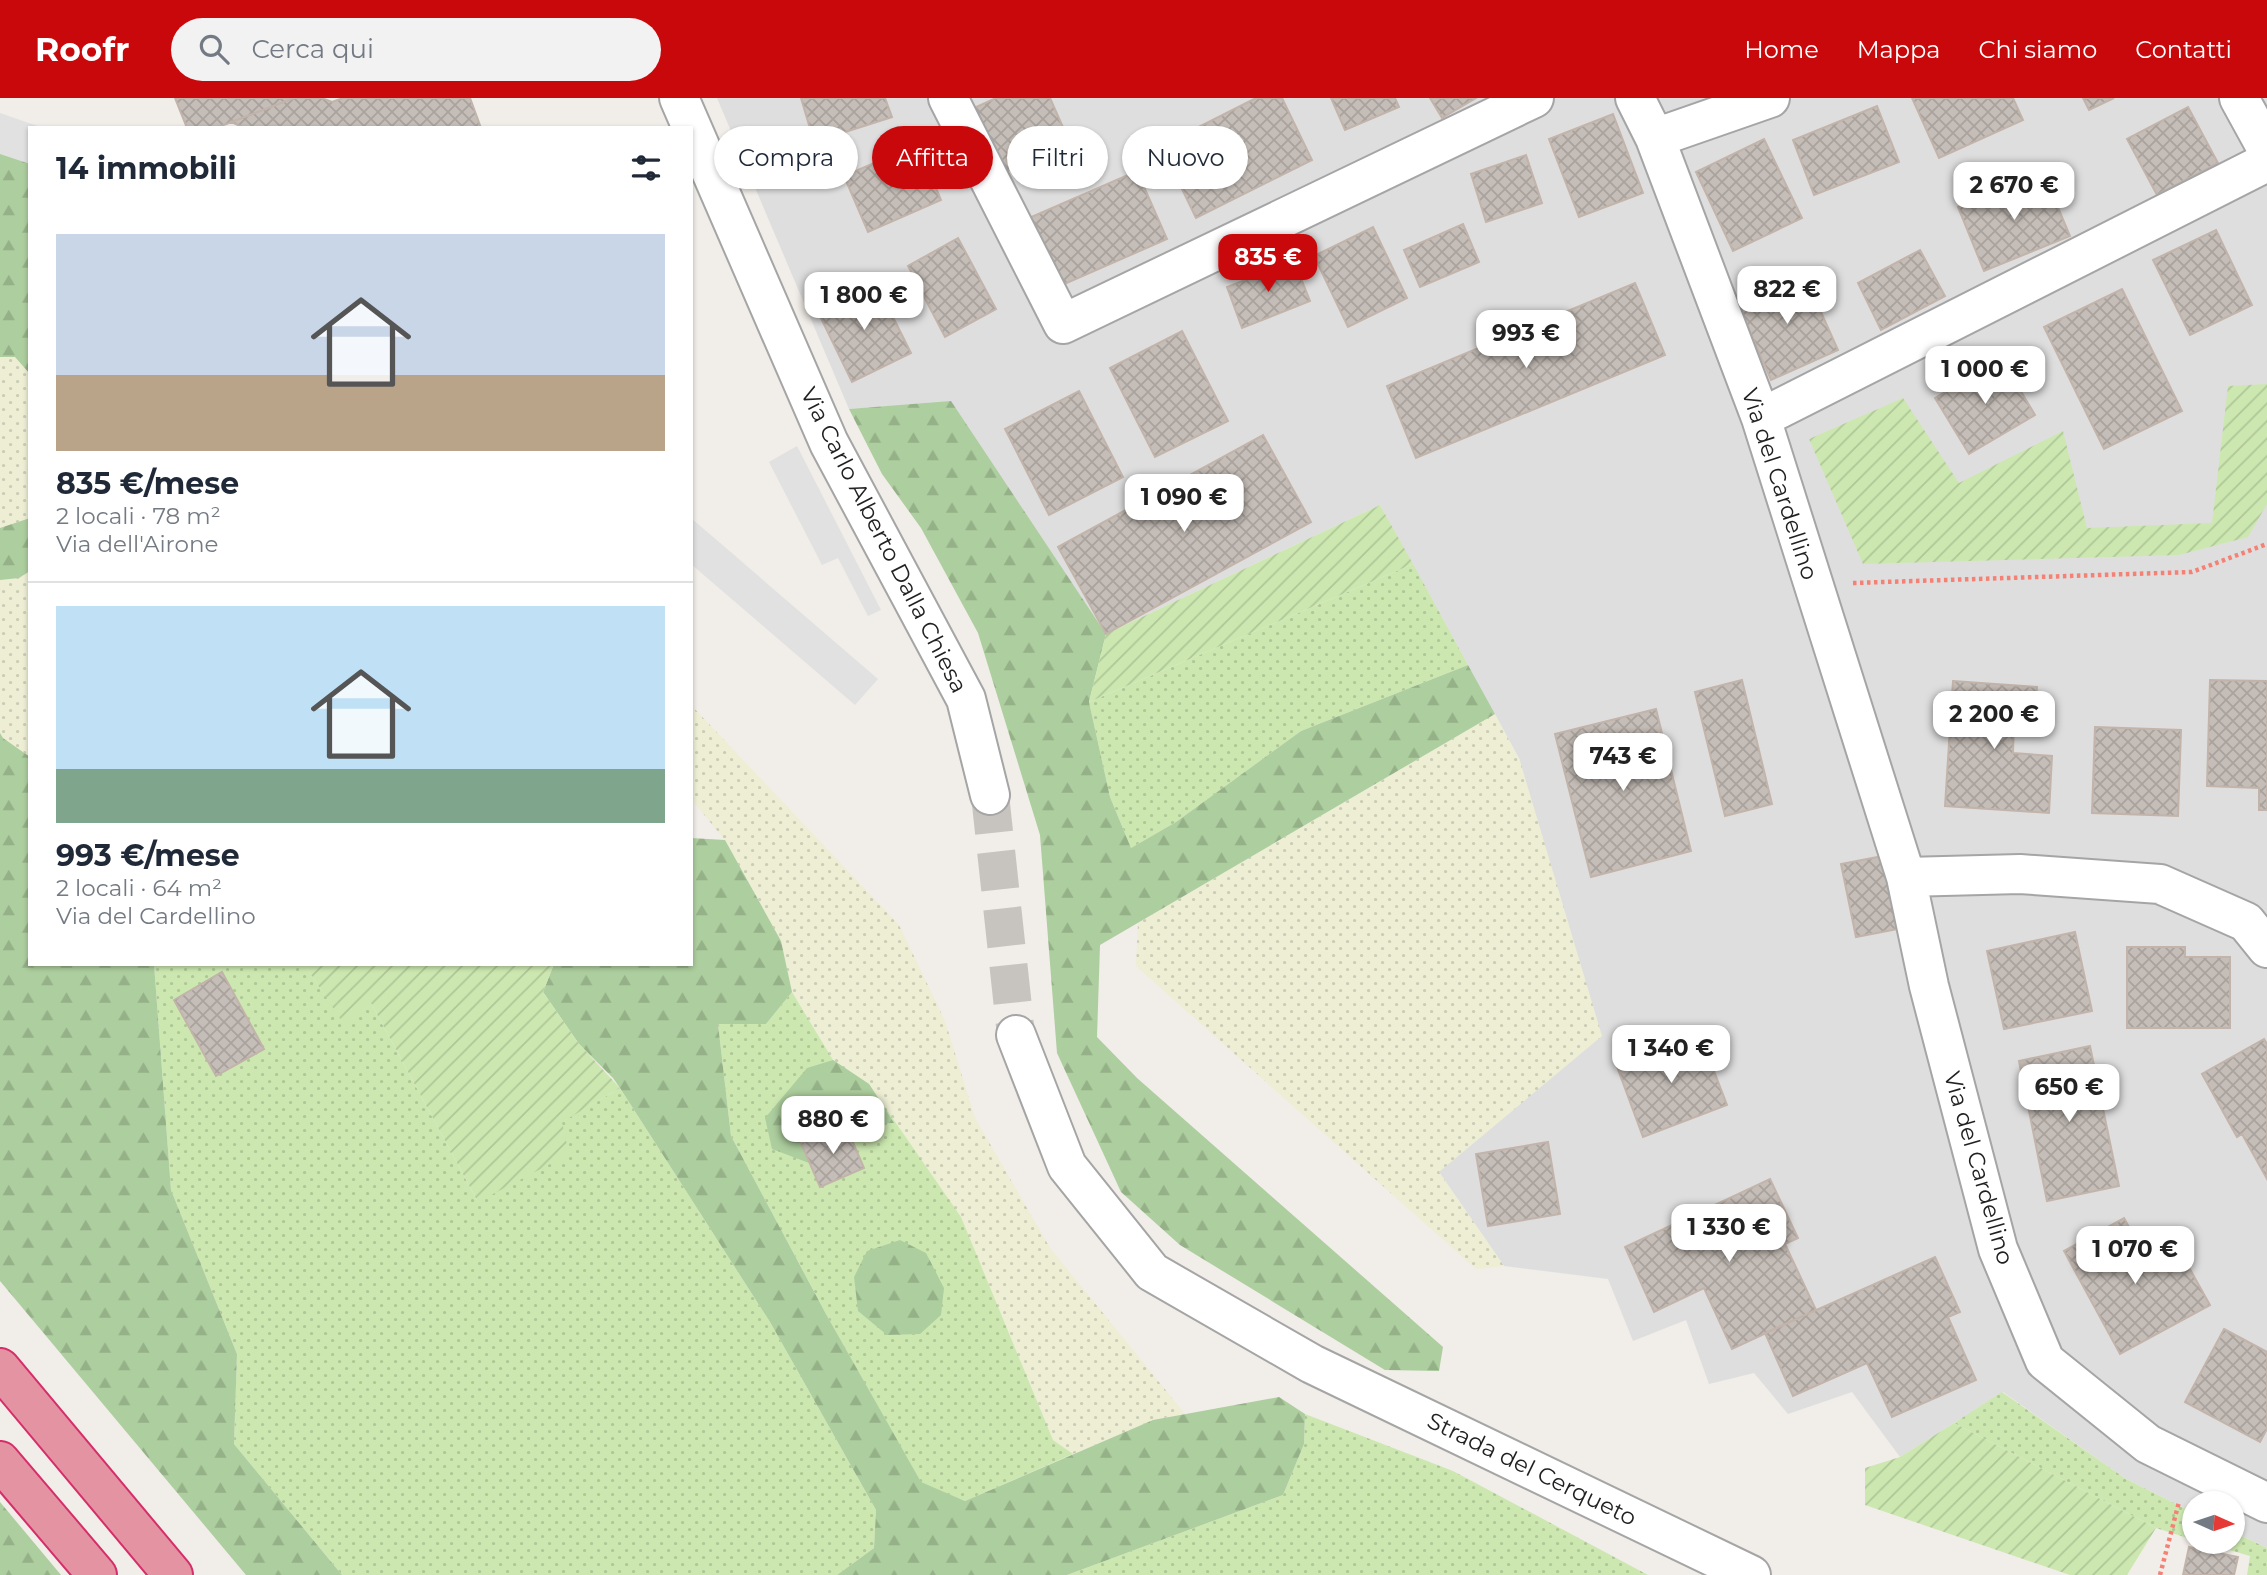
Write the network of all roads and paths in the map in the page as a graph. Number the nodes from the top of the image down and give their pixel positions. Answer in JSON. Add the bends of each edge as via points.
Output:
{"nodes":[{"id":1,"x":679,"y":98,"type":"edge"},
{"id":2,"x":948,"y":98,"type":"edge"},
{"id":3,"x":1534,"y":98,"type":"edge"},
{"id":4,"x":1635,"y":98,"type":"edge"},
{"id":5,"x":1770,"y":98,"type":"edge"},
{"id":6,"x":2239,"y":98,"type":"edge"},
{"id":7,"x":691,"y":126,"type":"edge"},
{"id":8,"x":693,"y":130,"type":"edge"},
{"id":9,"x":1655,"y":138,"type":"junction"},
{"id":10,"x":2267,"y":149,"type":"edge"},
{"id":11,"x":2267,"y":162,"type":"edge"},
{"id":12,"x":1761,"y":418,"type":"junction"},
{"id":13,"x":2267,"y":544,"type":"edge"},
{"id":14,"x":1813,"y":584,"type":"junction"},
{"id":15,"x":990,"y":794,"type":"tunnel mouth"},
{"id":16,"x":1906,"y":877,"type":"junction"},
{"id":17,"x":2267,"y":948,"type":"edge"},
{"id":18,"x":1016,"y":1035,"type":"tunnel mouth"},
{"id":19,"x":0,"y":1368,"type":"edge"},
{"id":20,"x":0,"y":1461,"type":"edge"},
{"id":21,"x":2190,"y":1464,"type":"junction"},
{"id":22,"x":2267,"y":1503,"type":"edge"},
{"id":23,"x":97,"y":1575,"type":"edge"},
{"id":24,"x":173,"y":1575,"type":"edge"},
{"id":25,"x":1751,"y":1575,"type":"edge"},
{"id":26,"x":2160,"y":1575,"type":"edge"}],
"edges":[{"from":1,"to":7,"type":"street","name":"Via Carlo Alberto Dalla Chiesa"},
{"from":2,"to":3,"type":"street","via":[[1063,324]]},
{"from":4,"to":9,"type":"street","name":"Via del Cardellino"},
{"from":5,"to":9,"type":"street"},
{"from":6,"to":10,"type":"street"},
{"from":8,"to":15,"type":"street","name":"Via Carlo Alberto Dalla Chiesa","via":[[829,443],[966,699]]},
{"from":9,"to":12,"type":"street","name":"Via del Cardellino"},
{"from":11,"to":12,"type":"street"},
{"from":12,"to":14,"type":"street","name":"Via del Cardellino"},
{"from":13,"to":14,"type":"path","via":[[2192,572]]},
{"from":14,"to":16,"type":"street","name":"Via del Cardellino"},
{"from":16,"to":17,"type":"street","via":[[2020,874],[2160,884],[2246,922]]},
{"from":16,"to":21,"type":"street","name":"Via del Cardellino","via":[[1929,986],[1998,1249],[2045,1361],[2148,1444]]},
{"from":18,"to":25,"type":"street","name":"Strada del Cerqueto","via":[[1067,1166],[1152,1272],[1312,1364]]},
{"from":19,"to":24,"type":"highway"},
{"from":20,"to":23,"type":"highway"},
{"from":21,"to":22,"type":"street","name":"Via del Cardellino"},
{"from":21,"to":26,"type":"path"}]}
